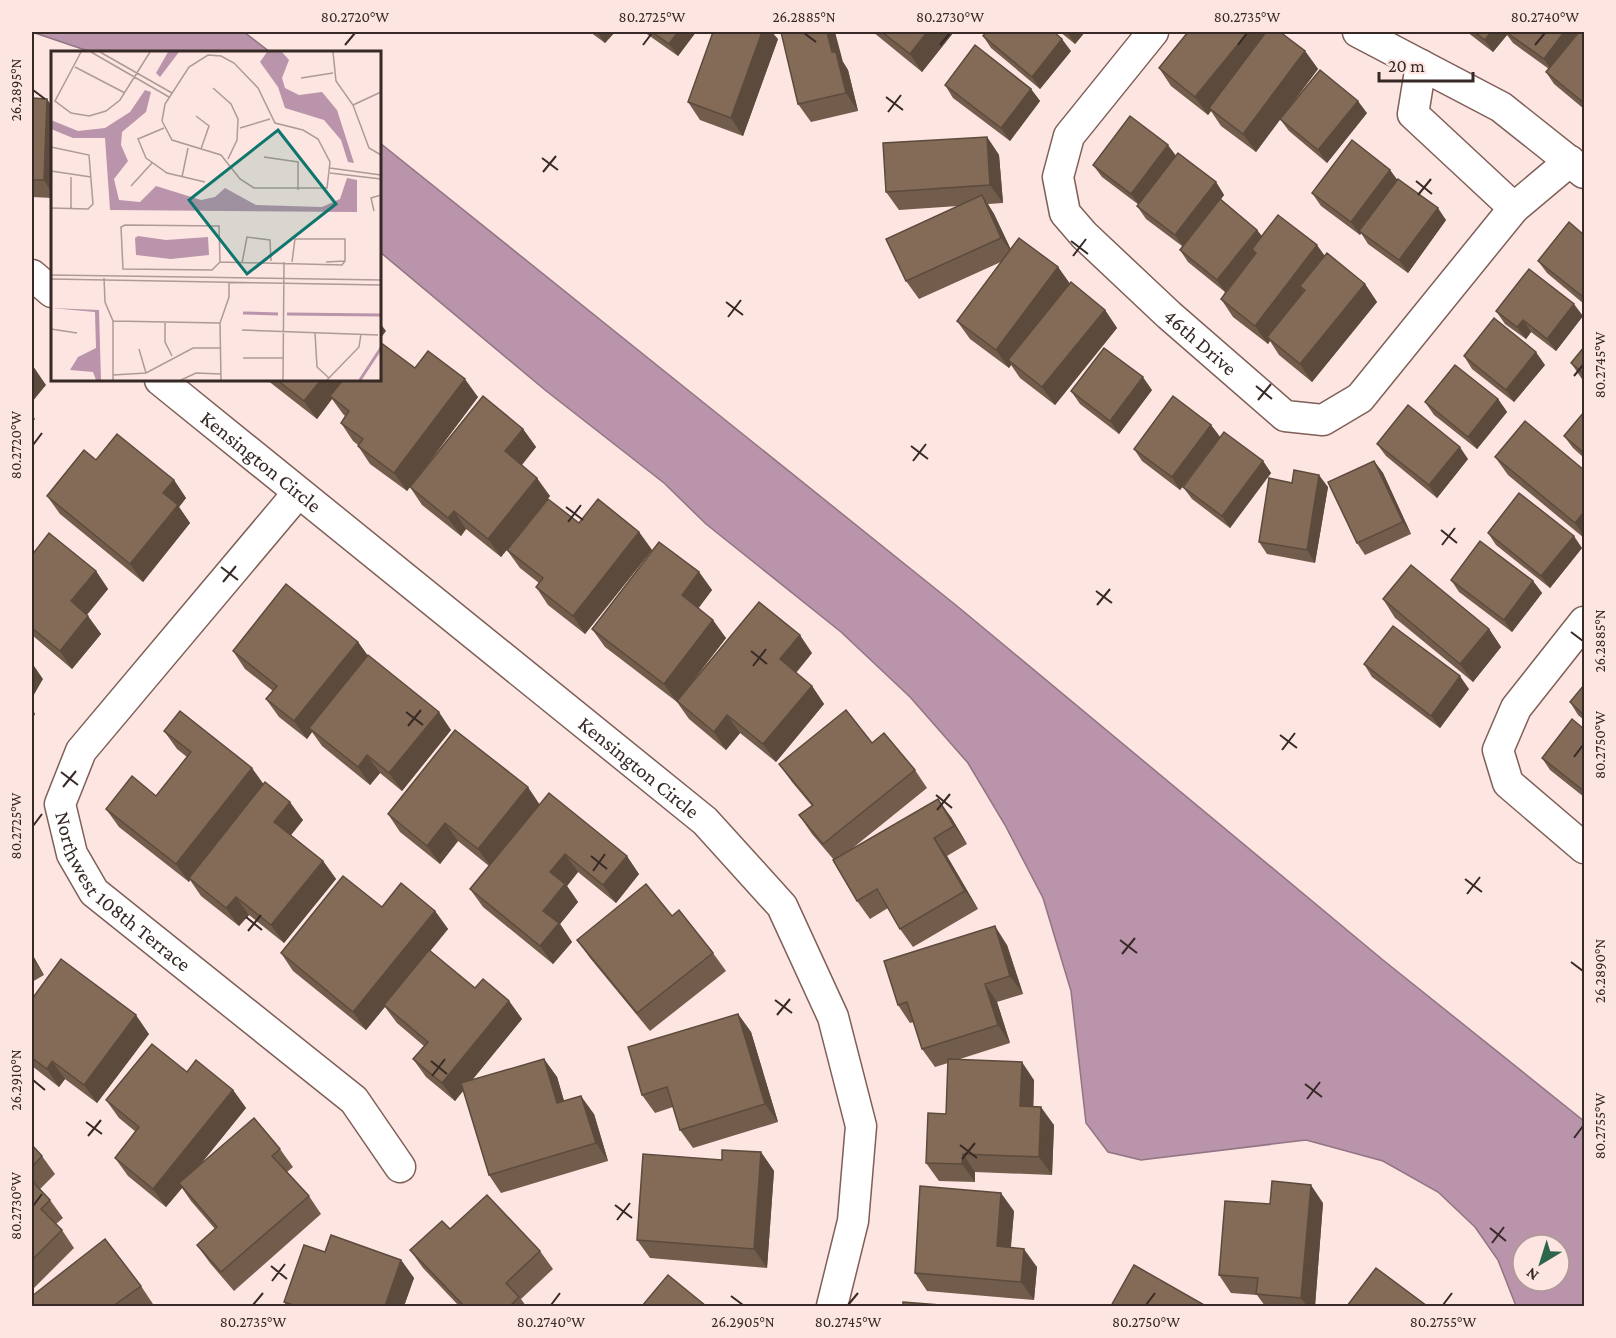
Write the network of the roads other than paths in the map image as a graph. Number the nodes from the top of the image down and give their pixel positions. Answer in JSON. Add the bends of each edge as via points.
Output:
{"nodes":[{"id":1,"x":1154,"y":32,"type":"edge"},
{"id":2,"x":1358,"y":32,"type":"edge"},
{"id":3,"x":1421,"y":65,"type":"junction"},
{"id":4,"x":1577,"y":167,"type":"edge"},
{"id":5,"x":1514,"y":208,"type":"junction"},
{"id":6,"x":32,"y":275,"type":"edge"},
{"id":7,"x":51,"y":291,"type":"edge"},
{"id":8,"x":161,"y":381,"type":"edge"},
{"id":9,"x":298,"y":493,"type":"junction"},
{"id":10,"x":1584,"y":622,"type":"edge"},
{"id":11,"x":1584,"y":848,"type":"edge"},
{"id":12,"x":399,"y":1167,"type":"dead end"},
{"id":13,"x":832,"y":1306,"type":"edge"}],
"edges":[{"from":1,"to":5,"type":"street","name":"46th Drive","via":[[1069,136],[1058,177],[1065,213],[1169,315],[1285,416],[1323,420],[1360,398]]},
{"from":2,"to":3,"type":"street","name":"46th Drive"},
{"from":3,"to":4,"type":"street","name":"46th Drive","via":[[1501,107]]},
{"from":3,"to":5,"type":"street","via":[[1413,114]]},
{"from":4,"to":5,"type":"street","name":"46th Drive"},
{"from":6,"to":7,"type":"street"},
{"from":8,"to":9,"type":"street","name":"Kensington Circle"},
{"from":9,"to":12,"type":"street","name":"Northwest 108th Terrace","via":[[81,750],[60,804],[72,854],[94,892],[354,1100]]},
{"from":9,"to":13,"type":"street","name":"Kensington Circle","via":[[705,821],[782,906],[833,1017],[861,1126],[853,1221]]},
{"from":10,"to":11,"type":"street","via":[[1516,708],[1498,750],[1508,783]]}]}
